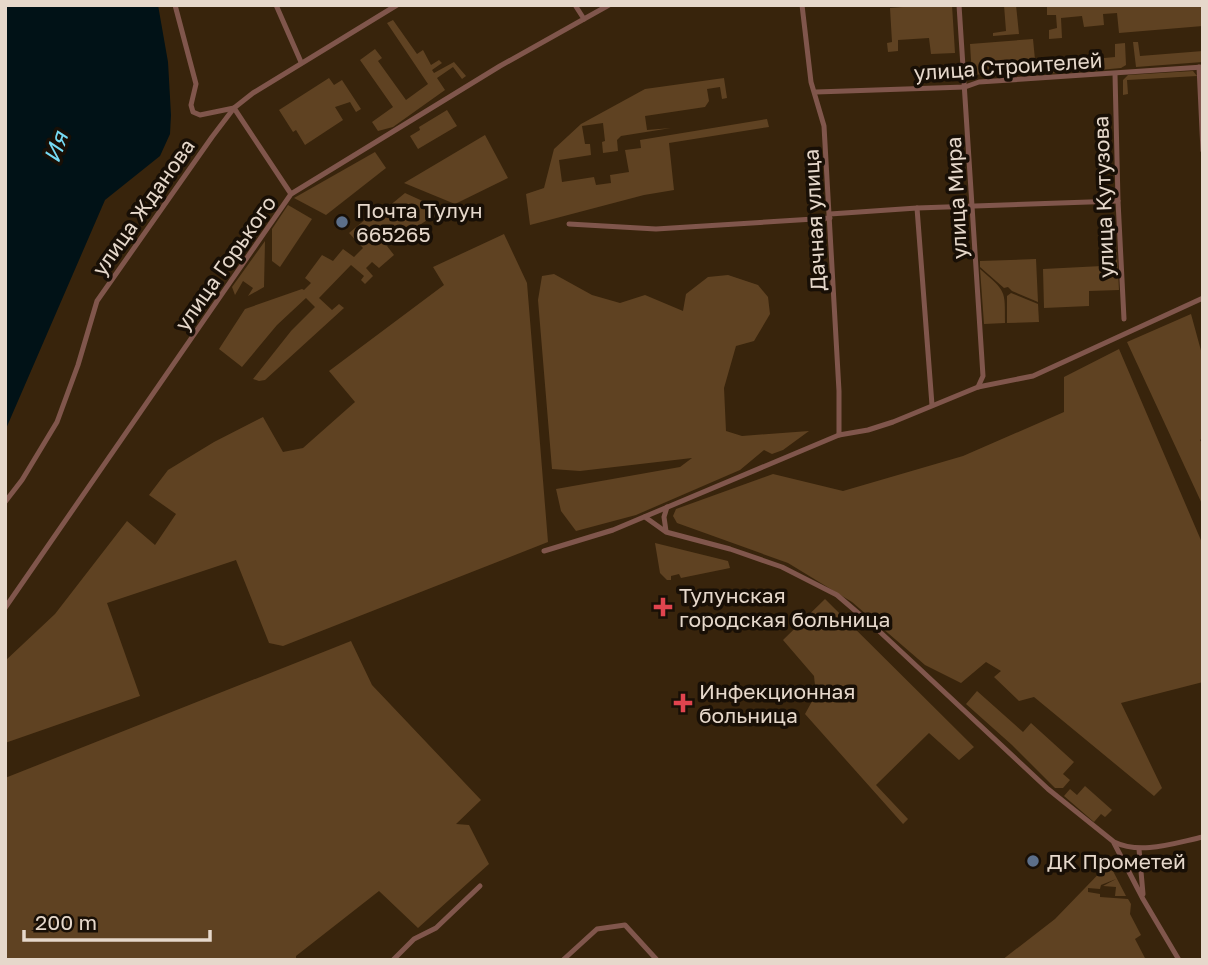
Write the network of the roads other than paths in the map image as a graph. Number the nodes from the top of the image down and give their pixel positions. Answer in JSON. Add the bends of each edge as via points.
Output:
{"nodes":[{"id":1,"x":175,"y":5,"type":"edge"},
{"id":2,"x":276,"y":5,"type":"edge"},
{"id":3,"x":397,"y":5,"type":"edge"},
{"id":4,"x":575,"y":5,"type":"edge"},
{"id":5,"x":609,"y":5,"type":"edge"},
{"id":6,"x":802,"y":5,"type":"edge"},
{"id":7,"x":959,"y":5,"type":"edge"},
{"id":8,"x":584,"y":19,"type":"junction"},
{"id":9,"x":301,"y":62,"type":"junction"},
{"id":10,"x":1201,"y":67,"type":"edge"},
{"id":11,"x":1115,"y":74,"type":"junction"},
{"id":12,"x":965,"y":87,"type":"junction"},
{"id":13,"x":816,"y":92,"type":"junction"},
{"id":14,"x":234,"y":108,"type":"junction"},
{"id":15,"x":1203,"y":151,"type":"edge"},
{"id":16,"x":291,"y":194,"type":"junction"},
{"id":17,"x":1118,"y":201,"type":"junction"},
{"id":18,"x":974,"y":206,"type":"junction"},
{"id":19,"x":917,"y":208,"type":"junction"},
{"id":20,"x":830,"y":216,"type":"junction"},
{"id":21,"x":569,"y":224,"type":"dead end"},
{"id":22,"x":1203,"y":298,"type":"edge"},
{"id":23,"x":1124,"y":319,"type":"dead end"},
{"id":24,"x":978,"y":387,"type":"junction"},
{"id":25,"x":932,"y":405,"type":"junction"},
{"id":26,"x":839,"y":435,"type":"junction"},
{"id":27,"x":5,"y":502,"type":"edge"},
{"id":28,"x":667,"y":507,"type":"junction"},
{"id":29,"x":645,"y":517,"type":"junction"},
{"id":30,"x":666,"y":532,"type":"junction"},
{"id":31,"x":544,"y":551,"type":"dead end"},
{"id":32,"x":5,"y":608,"type":"edge"},
{"id":33,"x":1203,"y":837,"type":"edge"},
{"id":34,"x":1114,"y":842,"type":"junction"},
{"id":35,"x":1139,"y":849,"type":"junction"},
{"id":36,"x":480,"y":886,"type":"dead end"},
{"id":37,"x":1143,"y":899,"type":"junction"},
{"id":38,"x":393,"y":960,"type":"edge"},
{"id":39,"x":563,"y":960,"type":"edge"},
{"id":40,"x":657,"y":960,"type":"edge"},
{"id":41,"x":1179,"y":960,"type":"edge"}],
"edges":[{"from":1,"to":14,"type":"street","via":[[196,84],[193,112],[200,115]]},
{"from":2,"to":9,"type":"street"},
{"from":3,"to":9,"type":"street","name":"улица Жданова"},
{"from":4,"to":8,"type":"street"},
{"from":5,"to":8,"type":"street","name":"улица Горького"},
{"from":6,"to":13,"type":"street","name":"Дачная улица"},
{"from":7,"to":12,"type":"street","name":"улица Мира"},
{"from":8,"to":16,"type":"street","name":"улица Горького"},
{"from":9,"to":14,"type":"street","name":"улица Жданова"},
{"from":10,"to":11,"type":"street","name":"улица Строителей"},
{"from":10,"to":15,"type":"street"},
{"from":11,"to":12,"type":"street","name":"улица Строителей","via":[[979,82]]},
{"from":11,"to":17,"type":"street","name":"улица Кутузова"},
{"from":12,"to":13,"type":"street","name":"улица Строителей"},
{"from":12,"to":18,"type":"street","name":"улица Мира"},
{"from":13,"to":20,"type":"street","name":"Дачная улица","via":[[824,126]]},
{"from":14,"to":16,"type":"street"},
{"from":14,"to":27,"type":"street","name":"улица Жданова","via":[[97,301],[57,422]]},
{"from":16,"to":32,"type":"street","name":"улица Горького"},
{"from":17,"to":18,"type":"street"},
{"from":17,"to":23,"type":"street","name":"улица Кутузова"},
{"from":18,"to":19,"type":"street"},
{"from":18,"to":24,"type":"street","name":"улица Мира","via":[[983,376]]},
{"from":19,"to":20,"type":"street"},
{"from":19,"to":25,"type":"street"},
{"from":20,"to":21,"type":"street","via":[[656,229]]},
{"from":20,"to":26,"type":"street","name":"Дачная улица"},
{"from":22,"to":24,"type":"street","via":[[1033,376]]},
{"from":24,"to":25,"type":"street"},
{"from":25,"to":26,"type":"street","via":[[868,430]]},
{"from":26,"to":28,"type":"street"},
{"from":28,"to":29,"type":"street"},
{"from":28,"to":30,"type":"street"},
{"from":29,"to":30,"type":"street"},
{"from":29,"to":31,"type":"street"},
{"from":30,"to":34,"type":"street","via":[[782,567],[836,595],[1048,789]]},
{"from":33,"to":35,"type":"street"},
{"from":34,"to":35,"type":"street"},
{"from":34,"to":37,"type":"street"},
{"from":35,"to":37,"type":"street"},
{"from":36,"to":38,"type":"street"},
{"from":37,"to":41,"type":"street"},
{"from":39,"to":40,"type":"street","via":[[597,929],[625,925]]}]}
